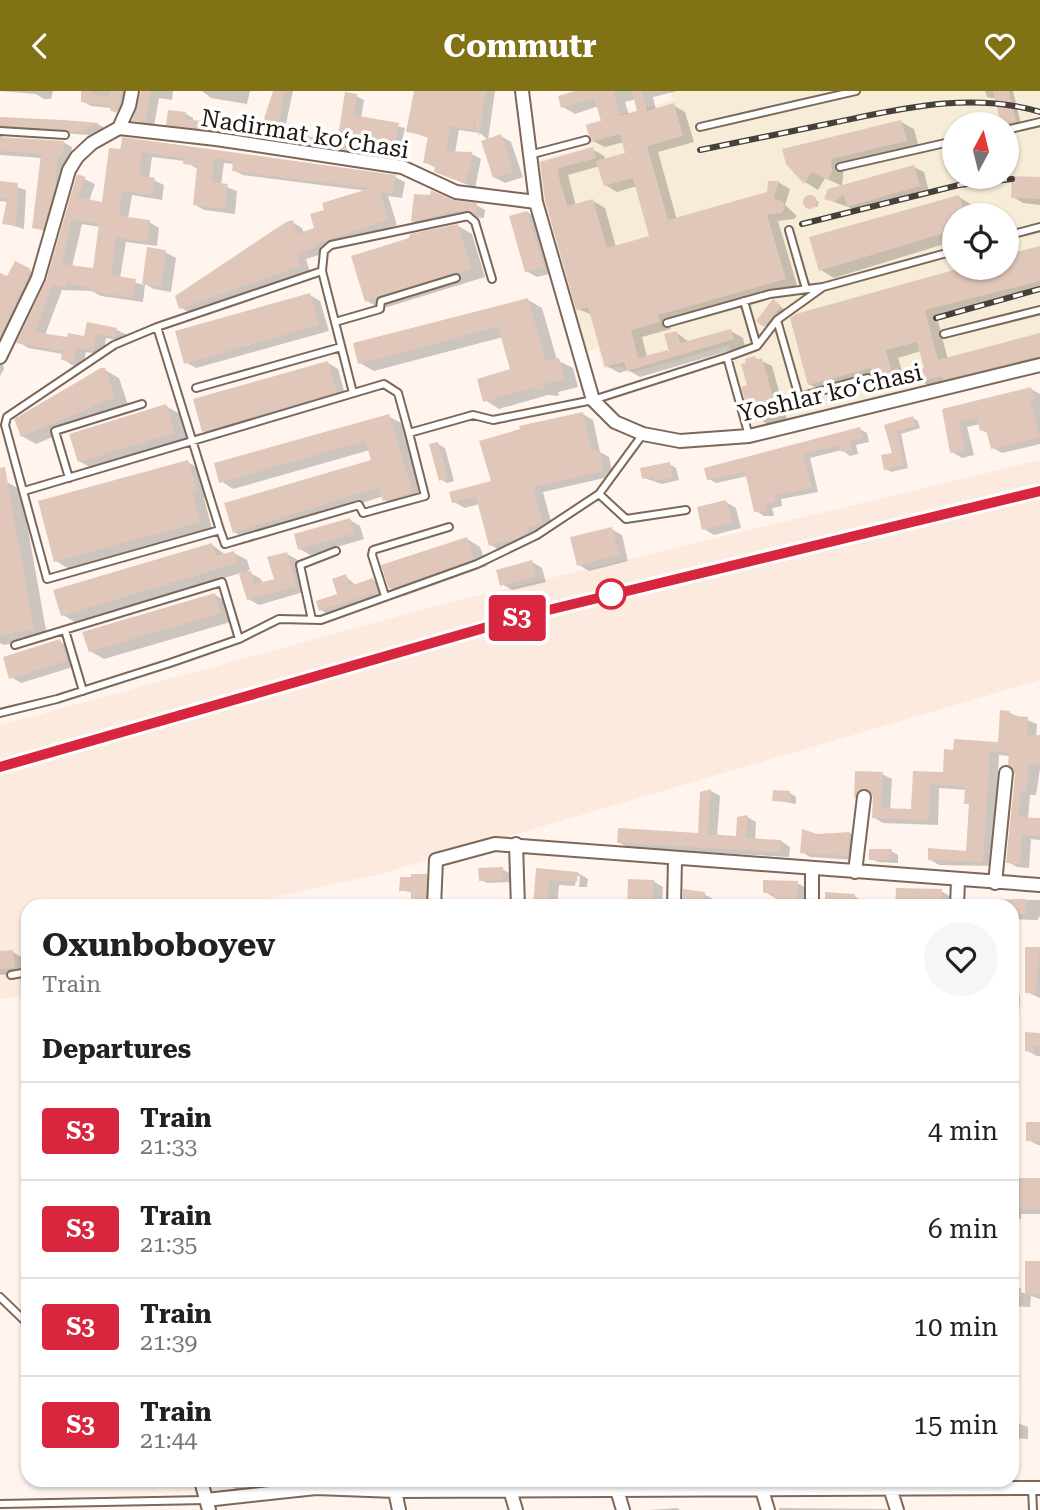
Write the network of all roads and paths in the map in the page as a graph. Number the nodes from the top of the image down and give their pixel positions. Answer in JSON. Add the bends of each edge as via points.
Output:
{"nodes":[{"id":1,"x":132,"y":91,"type":"edge"},
{"id":2,"x":522,"y":91,"type":"edge"},
{"id":3,"x":856,"y":91,"type":"edge"},
{"id":4,"x":1040,"y":122,"type":"edge"},
{"id":5,"x":700,"y":127,"type":"dead end"},
{"id":6,"x":1019,"y":127,"type":"edge"},
{"id":7,"x":119,"y":128,"type":"junction"},
{"id":8,"x":0,"y":131,"type":"edge"},
{"id":9,"x":65,"y":135,"type":"dead end"},
{"id":10,"x":586,"y":140,"type":"dead end"},
{"id":11,"x":942,"y":144,"type":"edge"},
{"id":12,"x":527,"y":155,"type":"junction"},
{"id":13,"x":840,"y":167,"type":"dead end"},
{"id":14,"x":536,"y":202,"type":"junction"},
{"id":15,"x":1040,"y":227,"type":"edge"},
{"id":16,"x":789,"y":230,"type":"dead end"},
{"id":17,"x":1019,"y":233,"type":"edge"},
{"id":18,"x":942,"y":254,"type":"edge"},
{"id":19,"x":322,"y":271,"type":"junction"},
{"id":20,"x":456,"y":278,"type":"dead end"},
{"id":21,"x":492,"y":279,"type":"dead end"},
{"id":22,"x":823,"y":287,"type":"junction"},
{"id":23,"x":806,"y":289,"type":"junction"},
{"id":24,"x":744,"y":301,"type":"junction"},
{"id":25,"x":1040,"y":310,"type":"edge"},
{"id":26,"x":777,"y":320,"type":"junction"},
{"id":27,"x":335,"y":322,"type":"junction"},
{"id":28,"x":667,"y":323,"type":"dead end"},
{"id":29,"x":157,"y":327,"type":"junction"},
{"id":30,"x":944,"y":334,"type":"dead end"},
{"id":31,"x":757,"y":346,"type":"junction"},
{"id":32,"x":341,"y":347,"type":"junction"},
{"id":33,"x":0,"y":357,"type":"edge"},
{"id":34,"x":727,"y":357,"type":"junction"},
{"id":35,"x":1040,"y":365,"type":"edge"},
{"id":36,"x":868,"y":377,"type":"dead end"},
{"id":37,"x":197,"y":388,"type":"dead end"},
{"id":38,"x":353,"y":393,"type":"junction"},
{"id":39,"x":593,"y":400,"type":"junction"},
{"id":40,"x":142,"y":404,"type":"dead end"},
{"id":41,"x":409,"y":433,"type":"junction"},
{"id":42,"x":643,"y":434,"type":"junction"},
{"id":43,"x":749,"y":436,"type":"junction"},
{"id":44,"x":192,"y":441,"type":"junction"},
{"id":45,"x":69,"y":478,"type":"junction"},
{"id":46,"x":24,"y":491,"type":"junction"},
{"id":47,"x":599,"y":494,"type":"junction"},
{"id":48,"x":686,"y":510,"type":"dead end"},
{"id":49,"x":449,"y":527,"type":"dead end"},
{"id":50,"x":220,"y":530,"type":"junction"},
{"id":51,"x":336,"y":551,"type":"dead end"},
{"id":52,"x":385,"y":596,"type":"junction"},
{"id":53,"x":312,"y":620,"type":"junction"},
{"id":54,"x":65,"y":630,"type":"junction"},
{"id":55,"x":239,"y":639,"type":"junction"},
{"id":56,"x":15,"y":645,"type":"dead end"},
{"id":57,"x":83,"y":691,"type":"junction"},
{"id":58,"x":0,"y":713,"type":"edge"},
{"id":59,"x":1006,"y":773,"type":"dead end"},
{"id":60,"x":864,"y":797,"type":"dead end"},
{"id":61,"x":516,"y":844,"type":"junction"},
{"id":62,"x":674,"y":859,"type":"junction"},
{"id":63,"x":812,"y":869,"type":"junction"},
{"id":64,"x":855,"y":872,"type":"junction"},
{"id":65,"x":958,"y":880,"type":"junction"},
{"id":66,"x":995,"y":883,"type":"junction"},
{"id":67,"x":1040,"y":885,"type":"edge"},
{"id":68,"x":434,"y":899,"type":"edge"},
{"id":69,"x":518,"y":899,"type":"edge"},
{"id":70,"x":674,"y":899,"type":"edge"},
{"id":71,"x":812,"y":899,"type":"edge"},
{"id":72,"x":957,"y":899,"type":"edge"},
{"id":73,"x":21,"y":973,"type":"edge"},
{"id":74,"x":11,"y":975,"type":"dead end"},
{"id":75,"x":0,"y":1297,"type":"edge"},
{"id":76,"x":21,"y":1317,"type":"edge"},
{"id":77,"x":202,"y":1487,"type":"edge"},
{"id":78,"x":416,"y":1487,"type":"edge"},
{"id":79,"x":443,"y":1487,"type":"edge"},
{"id":80,"x":523,"y":1487,"type":"edge"},
{"id":81,"x":566,"y":1487,"type":"edge"},
{"id":82,"x":645,"y":1487,"type":"edge"},
{"id":83,"x":703,"y":1487,"type":"edge"},
{"id":84,"x":784,"y":1487,"type":"edge"},
{"id":85,"x":869,"y":1487,"type":"edge"},
{"id":86,"x":905,"y":1487,"type":"edge"},
{"id":87,"x":1014,"y":1487,"type":"edge"},
{"id":88,"x":890,"y":1488,"type":"junction"},
{"id":89,"x":1036,"y":1488,"type":"edge"},
{"id":90,"x":510,"y":1490,"type":"junction"},
{"id":91,"x":617,"y":1490,"type":"junction"},
{"id":92,"x":762,"y":1490,"type":"junction"},
{"id":93,"x":395,"y":1491,"type":"junction"},
{"id":94,"x":89,"y":1500,"type":"junction"},
{"id":95,"x":0,"y":1504,"type":"edge"},
{"id":96,"x":207,"y":1505,"type":"edge"},
{"id":97,"x":87,"y":1510,"type":"edge"},
{"id":98,"x":399,"y":1510,"type":"edge"},
{"id":99,"x":516,"y":1510,"type":"edge"},
{"id":100,"x":623,"y":1510,"type":"edge"},
{"id":101,"x":768,"y":1510,"type":"edge"},
{"id":102,"x":897,"y":1510,"type":"edge"},
{"id":103,"x":1032,"y":1510,"type":"edge"}],
"edges":[{"from":1,"to":7,"type":"street"},
{"from":2,"to":12,"type":"street"},
{"from":3,"to":5,"type":"lane"},
{"from":4,"to":6,"type":"lane"},
{"from":7,"to":14,"type":"street","name":"Nadirmat koʻchasi","via":[[402,167],[456,191]]},
{"from":7,"to":33,"type":"street","via":[[92,143],[69,170],[37,278]]},
{"from":8,"to":9,"type":"lane"},
{"from":10,"to":12,"type":"lane"},
{"from":11,"to":13,"type":"lane"},
{"from":12,"to":14,"type":"street"},
{"from":14,"to":39,"type":"street"},
{"from":15,"to":17,"type":"lane"},
{"from":16,"to":23,"type":"lane"},
{"from":18,"to":22,"type":"lane"},
{"from":19,"to":21,"type":"lane","via":[[324,251],[331,245],[468,216],[475,222]]},
{"from":19,"to":27,"type":"lane"},
{"from":19,"to":29,"type":"lane"},
{"from":20,"to":27,"type":"lane","via":[[381,301],[380,309]]},
{"from":22,"to":23,"type":"lane"},
{"from":22,"to":26,"type":"lane"},
{"from":23,"to":24,"type":"lane"},
{"from":24,"to":28,"type":"lane"},
{"from":24,"to":31,"type":"lane"},
{"from":25,"to":30,"type":"lane"},
{"from":26,"to":31,"type":"lane"},
{"from":26,"to":36,"type":"lane","via":[[799,397]]},
{"from":27,"to":32,"type":"lane"},
{"from":29,"to":44,"type":"lane"},
{"from":29,"to":46,"type":"lane","via":[[114,345],[8,417],[5,425]]},
{"from":31,"to":34,"type":"lane"},
{"from":32,"to":37,"type":"lane"},
{"from":32,"to":38,"type":"lane"},
{"from":34,"to":39,"type":"lane"},
{"from":34,"to":43,"type":"lane"},
{"from":35,"to":43,"type":"street","name":"Yoshlar koʻchasi"},
{"from":38,"to":41,"type":"lane","via":[[384,384],[392,388],[398,393]]},
{"from":38,"to":44,"type":"lane"},
{"from":39,"to":41,"type":"lane","via":[[493,420],[473,415]]},
{"from":39,"to":42,"type":"street","name":"Yoshlar koʻchasi","via":[[615,422]]},
{"from":40,"to":45,"type":"lane","via":[[55,431]]},
{"from":41,"to":50,"type":"lane","via":[[425,496],[363,513],[359,505],[225,544]]},
{"from":42,"to":43,"type":"street","name":"Yoshlar koʻchasi","via":[[680,441]]},
{"from":42,"to":47,"type":"lane"},
{"from":44,"to":45,"type":"lane"},
{"from":44,"to":50,"type":"lane"},
{"from":45,"to":46,"type":"lane"},
{"from":46,"to":50,"type":"lane","via":[[47,579]]},
{"from":47,"to":48,"type":"lane","via":[[626,519]]},
{"from":47,"to":52,"type":"lane","via":[[537,535],[477,564]]},
{"from":49,"to":52,"type":"lane","via":[[373,549]]},
{"from":51,"to":53,"type":"lane","via":[[300,565]]},
{"from":52,"to":53,"type":"lane"},
{"from":53,"to":55,"type":"lane","via":[[279,619]]},
{"from":54,"to":55,"type":"lane","via":[[222,582]]},
{"from":54,"to":56,"type":"lane"},
{"from":54,"to":57,"type":"lane"},
{"from":55,"to":57,"type":"lane"},
{"from":57,"to":58,"type":"lane"},
{"from":59,"to":66,"type":"street"},
{"from":60,"to":64,"type":"street"},
{"from":61,"to":62,"type":"street"},
{"from":61,"to":68,"type":"street","via":[[495,844],[436,860]]},
{"from":61,"to":69,"type":"street"},
{"from":62,"to":63,"type":"street"},
{"from":62,"to":70,"type":"street"},
{"from":63,"to":64,"type":"street"},
{"from":63,"to":71,"type":"street"},
{"from":64,"to":65,"type":"street"},
{"from":65,"to":66,"type":"street"},
{"from":65,"to":72,"type":"street"},
{"from":66,"to":67,"type":"street"},
{"from":73,"to":74,"type":"lane"},
{"from":75,"to":76,"type":"lane"},
{"from":77,"to":96,"type":"street"},
{"from":78,"to":93,"type":"street"},
{"from":79,"to":90,"type":"street"},
{"from":80,"to":90,"type":"street"},
{"from":81,"to":91,"type":"street"},
{"from":82,"to":91,"type":"street"},
{"from":83,"to":92,"type":"street"},
{"from":84,"to":92,"type":"street"},
{"from":85,"to":88,"type":"street"},
{"from":86,"to":88,"type":"street"},
{"from":87,"to":89,"type":"street"},
{"from":88,"to":102,"type":"street"},
{"from":89,"to":103,"type":"lane"},
{"from":90,"to":99,"type":"street"},
{"from":91,"to":100,"type":"street"},
{"from":92,"to":101,"type":"street"},
{"from":93,"to":96,"type":"street","via":[[316,1488]]},
{"from":93,"to":98,"type":"street"},
{"from":94,"to":95,"type":"lane"},
{"from":94,"to":96,"type":"lane"},
{"from":94,"to":97,"type":"lane"}]}
